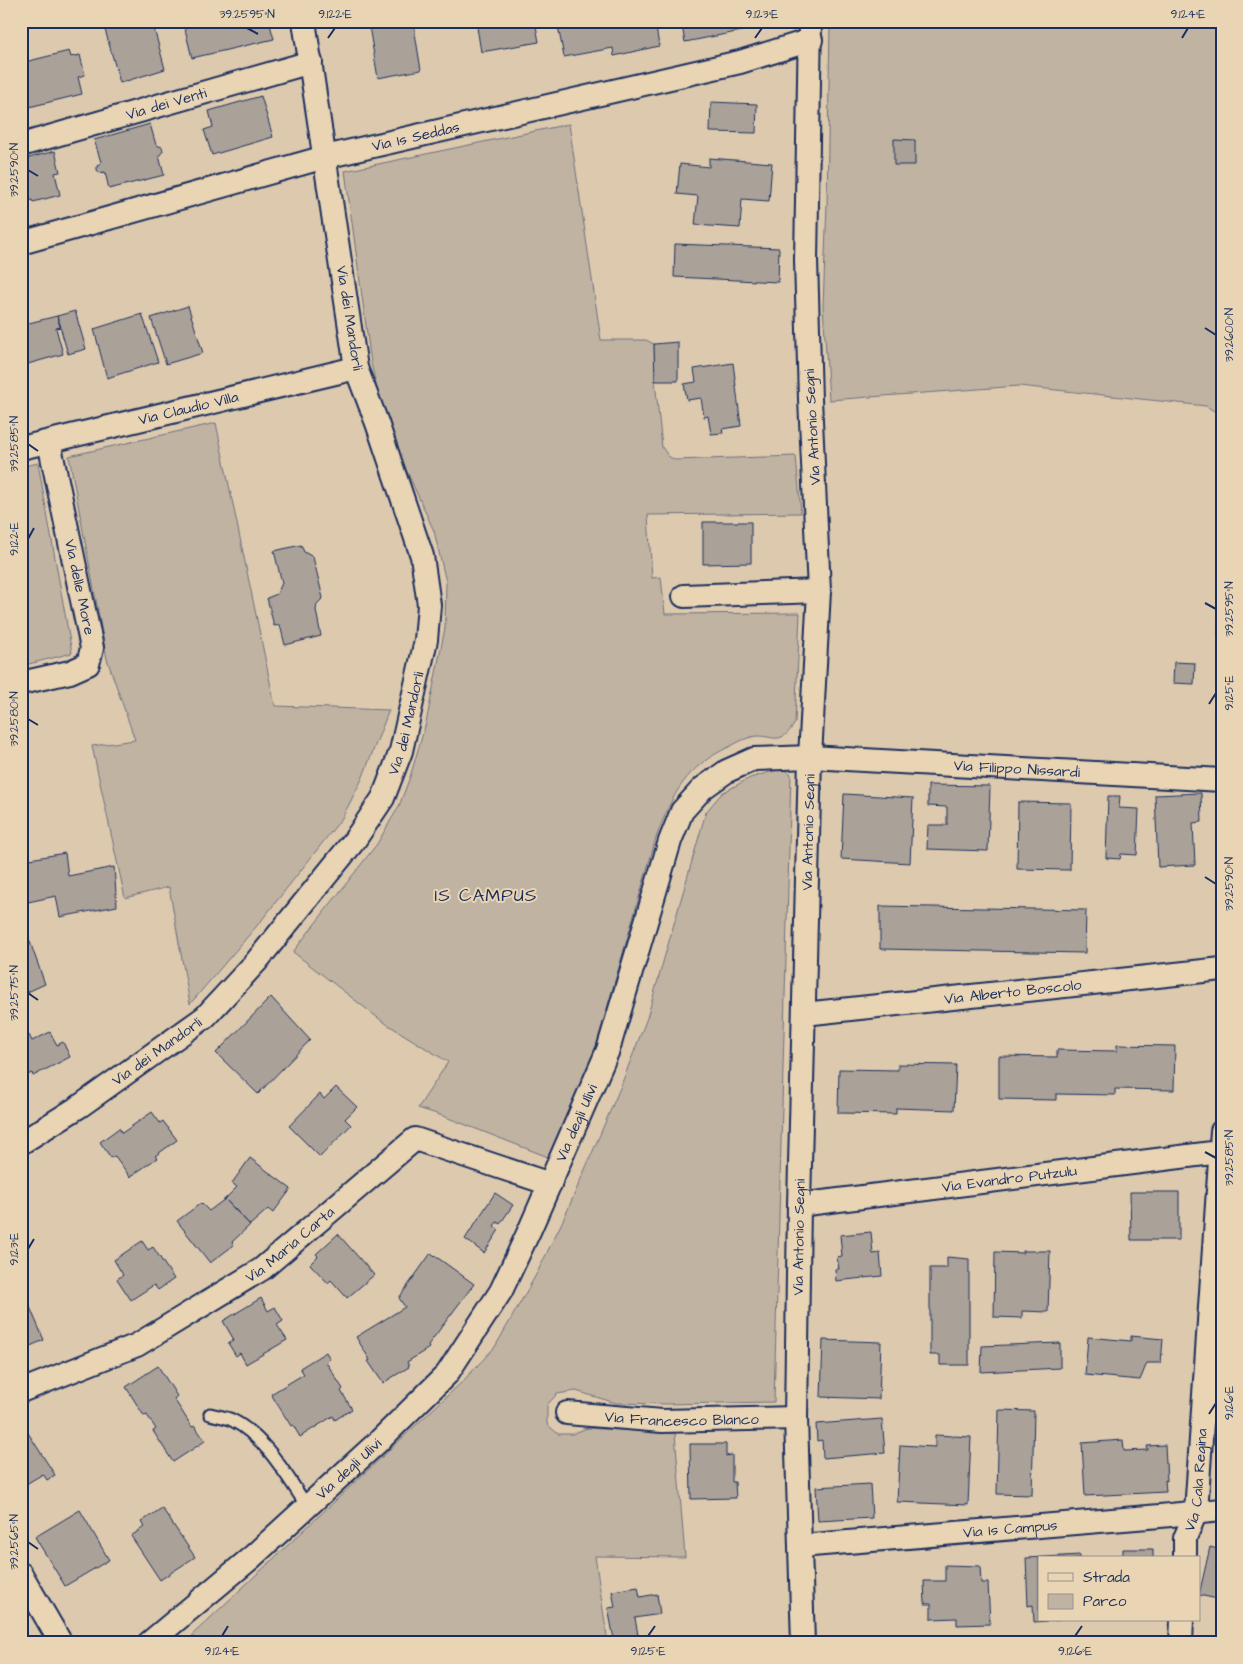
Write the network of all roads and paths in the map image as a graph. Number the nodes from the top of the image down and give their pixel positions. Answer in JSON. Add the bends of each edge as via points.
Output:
{"nodes":[{"id":1,"x":304,"y":21,"type":"edge"},
{"id":2,"x":811,"y":31,"type":"edge"},
{"id":3,"x":311,"y":62,"type":"junction"},
{"id":4,"x":21,"y":145,"type":"edge"},
{"id":5,"x":325,"y":157,"type":"junction"},
{"id":6,"x":21,"y":243,"type":"edge"},
{"id":7,"x":356,"y":368,"type":"junction"},
{"id":8,"x":49,"y":442,"type":"junction"},
{"id":9,"x":21,"y":448,"type":"edge"},
{"id":10,"x":819,"y":591,"type":"junction"},
{"id":11,"x":684,"y":596,"type":"dead end"},
{"id":12,"x":21,"y":683,"type":"edge"},
{"id":13,"x":810,"y":756,"type":"junction"},
{"id":14,"x":1222,"y":780,"type":"edge"},
{"id":15,"x":1222,"y":969,"type":"edge"},
{"id":16,"x":804,"y":1014,"type":"junction"},
{"id":17,"x":1221,"y":1141,"type":"edge"},
{"id":18,"x":21,"y":1143,"type":"edge"},
{"id":19,"x":550,"y":1184,"type":"junction"},
{"id":20,"x":799,"y":1204,"type":"junction"},
{"id":21,"x":21,"y":1391,"type":"edge"},
{"id":22,"x":567,"y":1413,"type":"dead end"},
{"id":23,"x":210,"y":1414,"type":"dead end"},
{"id":24,"x":796,"y":1418,"type":"junction"},
{"id":25,"x":308,"y":1506,"type":"junction"},
{"id":26,"x":1222,"y":1510,"type":"edge"},
{"id":27,"x":1196,"y":1512,"type":"junction"},
{"id":28,"x":800,"y":1546,"type":"junction"},
{"id":29,"x":1185,"y":1556,"type":"edge"},
{"id":30,"x":21,"y":1574,"type":"edge"},
{"id":31,"x":1182,"y":1622,"type":"edge"},
{"id":32,"x":61,"y":1643,"type":"edge"},
{"id":33,"x":149,"y":1643,"type":"edge"},
{"id":34,"x":803,"y":1643,"type":"edge"},
{"id":35,"x":1181,"y":1643,"type":"edge"}],
"edges":[{"from":1,"to":3,"type":"street"},
{"from":2,"to":5,"type":"street","name":"Via Is Seddas","via":[[740,62]]},
{"from":2,"to":10,"type":"street","name":"Via Antonio Segni","via":[[806,260]]},
{"from":3,"to":4,"type":"street","name":"Via dei Venti"},
{"from":3,"to":5,"type":"street"},
{"from":5,"to":6,"type":"street","name":"Via Is Seddas"},
{"from":5,"to":7,"type":"street","name":"Via dei Mandorli"},
{"from":7,"to":8,"type":"street","name":"Via Claudio Villa"},
{"from":7,"to":18,"type":"street","name":"Via dei Mandorli","via":[[422,556],[428,605],[426,640],[401,751],[383,798],[354,841],[293,917],[205,1017],[80,1106]]},
{"from":8,"to":9,"type":"street","name":"Via Claudio Villa"},
{"from":8,"to":12,"type":"street","name":"Via delle More","via":[[92,648],[88,664],[70,672]]},
{"from":10,"to":11,"type":"street"},
{"from":10,"to":13,"type":"street","name":"Via Antonio Segni"},
{"from":13,"to":14,"type":"street","name":"Via Filippo Nissardi"},
{"from":13,"to":16,"type":"street","name":"Via Antonio Segni"},
{"from":13,"to":19,"type":"street","name":"Via degli Ulivi","via":[[754,759],[727,771],[703,788],[682,811],[670,841],[608,1050]]},
{"from":15,"to":16,"type":"street","name":"Via Alberto Boscolo"},
{"from":16,"to":20,"type":"street","name":"Via Antonio Segni"},
{"from":17,"to":20,"type":"street","name":"Via Evandro Putzulu"},
{"from":17,"to":27,"type":"street","name":"Via Cala Regina"},
{"from":19,"to":21,"type":"street","name":"Via Maria Carta","via":[[415,1139],[262,1269],[137,1345]]},
{"from":19,"to":25,"type":"street","name":"Via degli Ulivi","via":[[501,1291],[447,1374]]},
{"from":20,"to":24,"type":"street","name":"Via Antonio Segni"},
{"from":22,"to":24,"type":"street","name":"Via Francesco Blanco","via":[[662,1421]]},
{"from":23,"to":25,"type":"lane","name":"Via degli Ulivi","via":[[232,1419],[252,1434],[272,1454]]},
{"from":24,"to":28,"type":"street","name":"Via Antonio Segni"},
{"from":25,"to":33,"type":"street","name":"Via degli Ulivi"},
{"from":26,"to":27,"type":"street","name":"Via Is Campus"},
{"from":27,"to":28,"type":"street","name":"Via Is Campus"},
{"from":27,"to":29,"type":"street","name":"Via Cala Regina","via":[[1186,1538]]},
{"from":28,"to":34,"type":"street","name":"Via Antonio Segni"},
{"from":30,"to":32,"type":"street"},
{"from":31,"to":35,"type":"street"}]}
